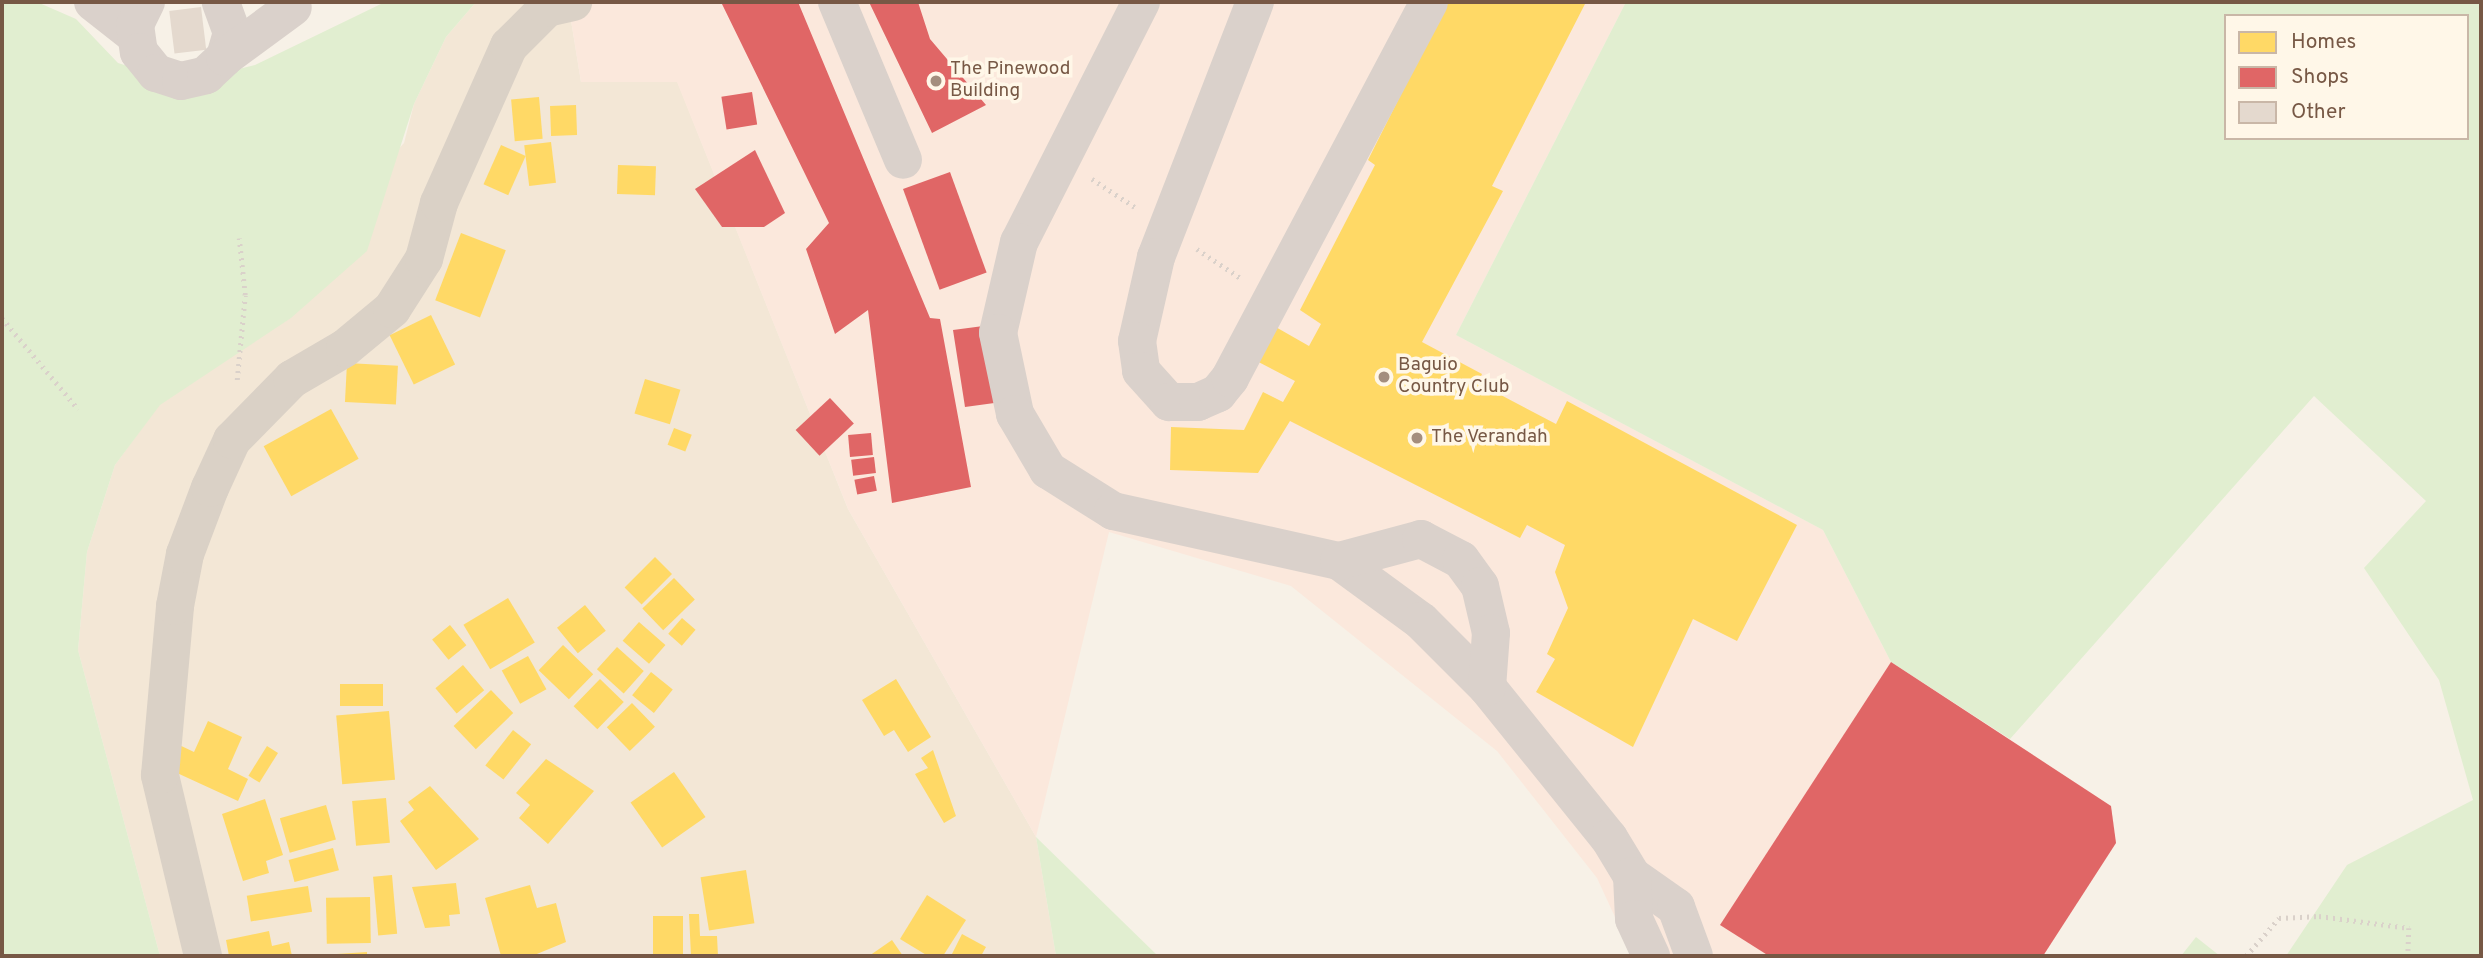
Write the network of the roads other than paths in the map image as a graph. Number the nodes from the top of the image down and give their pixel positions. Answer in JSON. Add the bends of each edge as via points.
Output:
{"nodes":[{"id":1,"x":221,"y":2,"type":"edge"},
{"id":2,"x":253,"y":2,"type":"edge"},
{"id":3,"x":573,"y":2,"type":"edge"},
{"id":4,"x":837,"y":2,"type":"edge"},
{"id":5,"x":1141,"y":2,"type":"edge"},
{"id":6,"x":1255,"y":2,"type":"edge"},
{"id":7,"x":1429,"y":2,"type":"edge"},
{"id":8,"x":303,"y":4,"type":"edge"},
{"id":9,"x":125,"y":11,"type":"edge"},
{"id":10,"x":225,"y":57,"type":"junction"},
{"id":11,"x":903,"y":160,"type":"dead end"},
{"id":12,"x":1339,"y":561,"type":"junction"},
{"id":13,"x":1487,"y":687,"type":"junction"},
{"id":14,"x":1632,"y":876,"type":"junction"},
{"id":15,"x":203,"y":956,"type":"edge"},
{"id":16,"x":1651,"y":956,"type":"edge"},
{"id":17,"x":1694,"y":956,"type":"edge"}],
"edges":[{"from":1,"to":10,"type":"street","via":[[232,33]]},
{"from":2,"to":8,"type":"street"},
{"from":3,"to":15,"type":"main road","via":[[547,8],[509,46],[439,203],[424,259],[392,309],[345,348],[292,379],[232,440],[185,554],[161,762]]},
{"from":4,"to":11,"type":"street"},
{"from":5,"to":12,"type":"street","via":[[1019,242],[1009,273],[998,332],[1015,414],[1048,470],[1113,511]]},
{"from":6,"to":7,"type":"street","via":[[1156,257],[1138,341],[1141,371],[1169,402],[1198,402],[1218,393],[1230,378]]},
{"from":8,"to":10,"type":"street"},
{"from":9,"to":10,"type":"street","via":[[143,60],[172,80],[206,75]]},
{"from":12,"to":13,"type":"street","via":[[1421,621]]},
{"from":12,"to":13,"type":"street","via":[[1421,539],[1461,559],[1480,586],[1491,633]]},
{"from":13,"to":14,"type":"street","via":[[1609,838]]},
{"from":14,"to":16,"type":"street","via":[[1634,919]]},
{"from":14,"to":17,"type":"street","via":[[1676,907]]}]}
